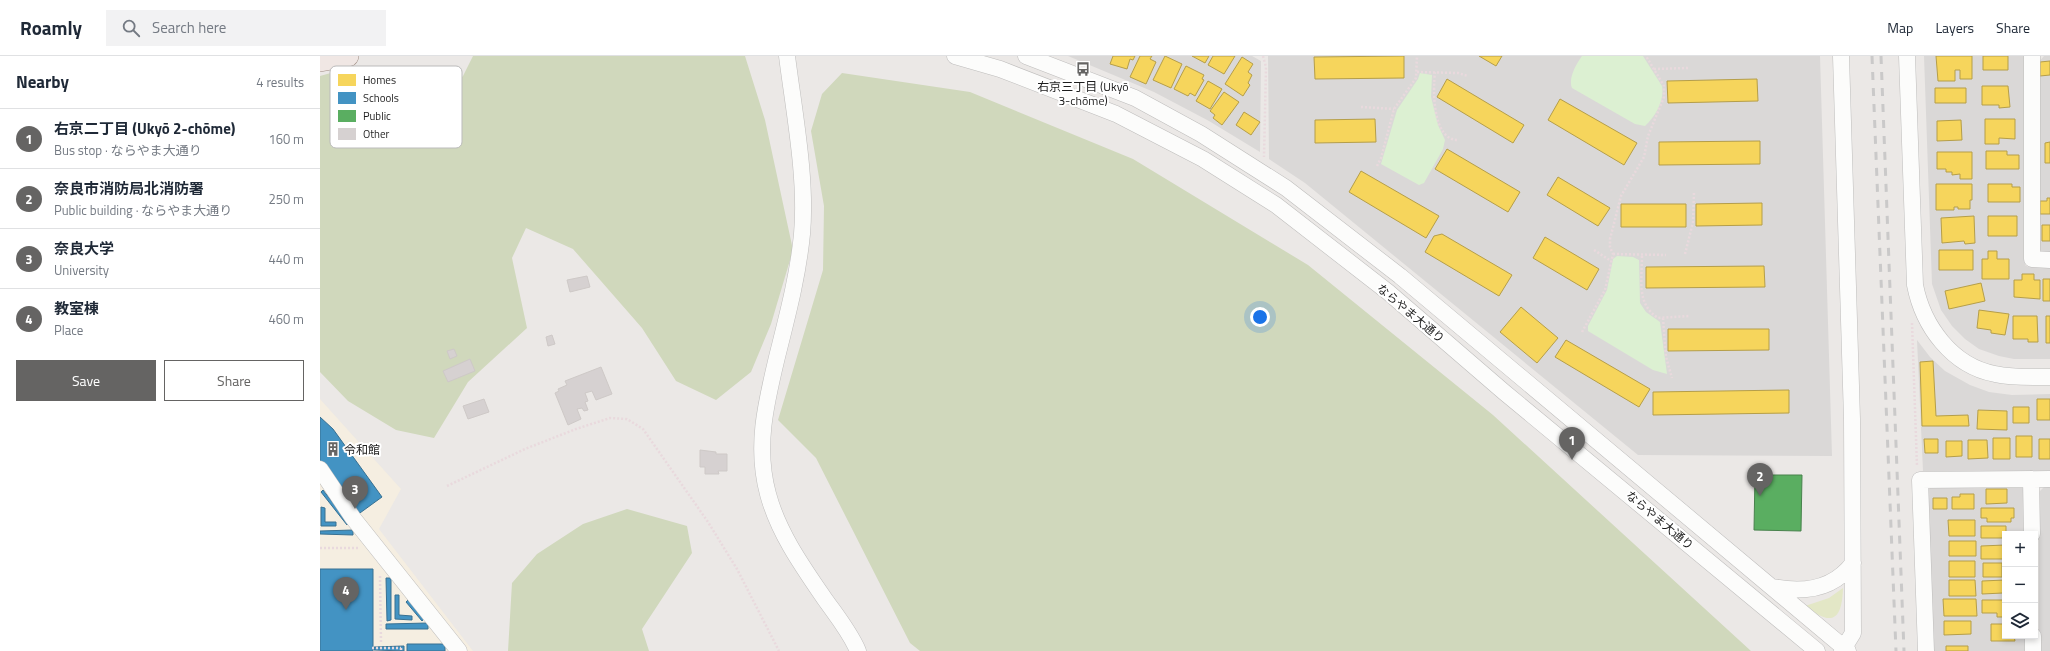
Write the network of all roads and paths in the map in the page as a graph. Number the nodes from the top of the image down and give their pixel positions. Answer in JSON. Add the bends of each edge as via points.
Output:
{"nodes":[{"id":1,"x":348,"y":56,"type":"edge"},
{"id":2,"x":787,"y":56,"type":"edge"},
{"id":3,"x":956,"y":56,"type":"edge"},
{"id":4,"x":1026,"y":56,"type":"edge"},
{"id":5,"x":1263,"y":56,"type":"edge"},
{"id":6,"x":1416,"y":56,"type":"edge"},
{"id":7,"x":1646,"y":56,"type":"edge"},
{"id":8,"x":1840,"y":56,"type":"edge"},
{"id":9,"x":1906,"y":56,"type":"edge"},
{"id":10,"x":2032,"y":56,"type":"edge"},
{"id":11,"x":978,"y":59,"type":"edge"},
{"id":12,"x":320,"y":61,"type":"edge"},
{"id":13,"x":1688,"y":68,"type":"dead end"},
{"id":14,"x":1654,"y":69,"type":"junction"},
{"id":15,"x":1417,"y":72,"type":"junction"},
{"id":16,"x":1435,"y":72,"type":"junction"},
{"id":17,"x":1468,"y":76,"type":"dead end"},
{"id":18,"x":1361,"y":106,"type":"dead end"},
{"id":19,"x":1394,"y":109,"type":"junction"},
{"id":20,"x":1458,"y":140,"type":"dead end"},
{"id":21,"x":1264,"y":159,"type":"dead end"},
{"id":22,"x":1377,"y":166,"type":"dead end"},
{"id":23,"x":1694,"y":192,"type":"dead end"},
{"id":24,"x":1594,"y":250,"type":"dead end"},
{"id":25,"x":1613,"y":254,"type":"junction"},
{"id":26,"x":1685,"y":254,"type":"dead end"},
{"id":27,"x":1666,"y":255,"type":"dead end"},
{"id":28,"x":1642,"y":256,"type":"junction"},
{"id":29,"x":2050,"y":260,"type":"edge"},
{"id":30,"x":1611,"y":261,"type":"junction"},
{"id":31,"x":1690,"y":316,"type":"dead end"},
{"id":32,"x":1663,"y":318,"type":"junction"},
{"id":33,"x":1912,"y":318,"type":"dead end"},
{"id":34,"x":1582,"y":332,"type":"dead end"},
{"id":35,"x":2050,"y":377,"type":"edge"},
{"id":36,"x":1672,"y":378,"type":"dead end"},
{"id":37,"x":320,"y":469,"type":"edge"},
{"id":38,"x":2031,"y":479,"type":"junction"},
{"id":39,"x":2050,"y":479,"type":"edge"},
{"id":40,"x":1920,"y":480,"type":"junction"},
{"id":41,"x":447,"y":486,"type":"dead end"},
{"id":42,"x":2032,"y":531,"type":"edge"},
{"id":43,"x":320,"y":548,"type":"edge"},
{"id":44,"x":379,"y":548,"type":"junction"},
{"id":45,"x":1852,"y":563,"type":"junction"},
{"id":46,"x":1771,"y":586,"type":"junction"},
{"id":47,"x":2033,"y":639,"type":"edge"},
{"id":48,"x":381,"y":643,"type":"dead end"},
{"id":49,"x":372,"y":648,"type":"dead end"},
{"id":50,"x":401,"y":649,"type":"edge"},
{"id":51,"x":1845,"y":650,"type":"edge"},
{"id":52,"x":459,"y":651,"type":"edge"},
{"id":53,"x":778,"y":651,"type":"edge"},
{"id":54,"x":858,"y":651,"type":"edge"},
{"id":55,"x":1817,"y":651,"type":"edge"},
{"id":56,"x":1926,"y":651,"type":"edge"},
{"id":57,"x":2033,"y":651,"type":"edge"}],
"edges":[{"from":1,"to":12,"type":"main road"},
{"from":2,"to":54,"type":"street","via":[[803,208],[802,233],[791,300],[764,410],[761,454],[768,493],[781,530]]},
{"from":3,"to":11,"type":"street","name":"ならやま大通り"},
{"from":4,"to":46,"type":"street","name":"ならやま大通り","via":[[1135,98],[1201,134],[1286,188],[1400,276]]},
{"from":5,"to":21,"type":"path","via":[[1266,67]]},
{"from":6,"to":15,"type":"path"},
{"from":7,"to":14,"type":"path"},
{"from":8,"to":45,"type":"street","via":[[1852,420]]},
{"from":9,"to":35,"type":"street","via":[[1914,272],[1921,308],[1938,338],[1956,357],[1966,363],[1994,374],[2011,377]]},
{"from":10,"to":29,"type":"street","via":[[2032,260]]},
{"from":11,"to":55,"type":"street","name":"ならやま大通り","via":[[1116,114],[1203,159],[1276,204],[1388,292],[1504,392]]},
{"from":13,"to":14,"type":"path"},
{"from":14,"to":25,"type":"path","via":[[1664,86],[1664,97],[1648,136],[1644,157],[1621,196],[1610,239]]},
{"from":15,"to":16,"type":"path"},
{"from":15,"to":19,"type":"path","via":[[1416,78]]},
{"from":16,"to":17,"type":"path"},
{"from":16,"to":20,"type":"path","via":[[1433,97],[1438,118],[1445,133],[1450,138]]},
{"from":18,"to":19,"type":"path"},
{"from":19,"to":22,"type":"path"},
{"from":23,"to":26,"type":"path","via":[[1693,222]]},
{"from":24,"to":30,"type":"path"},
{"from":25,"to":28,"type":"path"},
{"from":25,"to":30,"type":"path"},
{"from":27,"to":28,"type":"path"},
{"from":28,"to":32,"type":"path","via":[[1643,303],[1651,313]]},
{"from":30,"to":34,"type":"path","via":[[1603,293]]},
{"from":31,"to":32,"type":"path"},
{"from":32,"to":36,"type":"path","via":[[1666,357]]},
{"from":33,"to":40,"type":"path"},
{"from":37,"to":44,"type":"street","via":[[353,518]]},
{"from":38,"to":39,"type":"street"},
{"from":38,"to":40,"type":"street"},
{"from":38,"to":42,"type":"street"},
{"from":40,"to":56,"type":"street"},
{"from":41,"to":53,"type":"path","via":[[576,429],[610,418],[627,419],[643,429],[708,522],[737,569]]},
{"from":43,"to":44,"type":"path"},
{"from":44,"to":48,"type":"path"},
{"from":44,"to":52,"type":"street"},
{"from":45,"to":46,"type":"street","via":[[1844,574],[1815,588],[1792,591]]},
{"from":45,"to":51,"type":"street","via":[[1853,633]]},
{"from":46,"to":51,"type":"street","name":"ならやま大通り"},
{"from":47,"to":57,"type":"street"},
{"from":49,"to":50,"type":"path","bridge":true}]}
